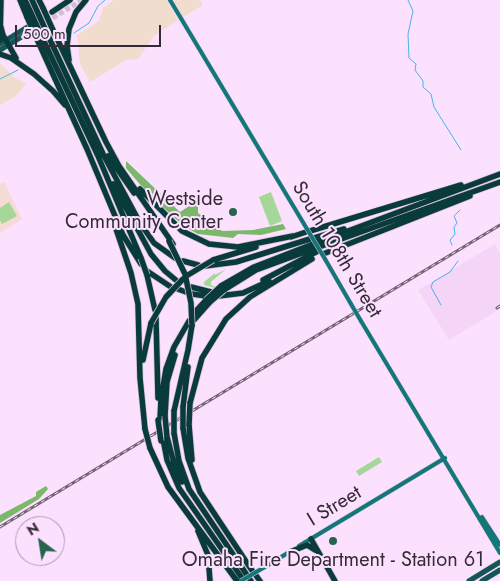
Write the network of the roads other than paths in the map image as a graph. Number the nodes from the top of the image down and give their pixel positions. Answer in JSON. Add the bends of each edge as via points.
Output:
{"nodes":[{"id":1,"x":0,"y":0,"type":"edge"},
{"id":2,"x":20,"y":0,"type":"edge"},
{"id":3,"x":25,"y":0,"type":"edge"},
{"id":4,"x":32,"y":0,"type":"edge"},
{"id":5,"x":39,"y":0,"type":"edge"},
{"id":6,"x":71,"y":0,"type":"edge"},
{"id":7,"x":86,"y":0,"type":"edge"},
{"id":8,"x":170,"y":0,"type":"edge"},
{"id":9,"x":35,"y":13,"type":"junction"},
{"id":10,"x":50,"y":14,"type":"dead end"},
{"id":11,"x":0,"y":24,"type":"edge"},
{"id":12,"x":30,"y":29,"type":"dead end"},
{"id":13,"x":44,"y":33,"type":"junction"},
{"id":14,"x":4,"y":42,"type":"edge"},
{"id":15,"x":0,"y":50,"type":"edge"},
{"id":16,"x":0,"y":54,"type":"edge"},
{"id":17,"x":23,"y":66,"type":"junction"},
{"id":18,"x":79,"y":88,"type":"junction"},
{"id":19,"x":75,"y":122,"type":"junction"},
{"id":20,"x":92,"y":130,"type":"junction"},
{"id":21,"x":113,"y":154,"type":"junction"},
{"id":22,"x":98,"y":156,"type":"junction"},
{"id":23,"x":500,"y":174,"type":"edge"},
{"id":24,"x":486,"y":180,"type":"junction"},
{"id":25,"x":500,"y":183,"type":"edge"},
{"id":26,"x":102,"y":188,"type":"junction"},
{"id":27,"x":390,"y":218,"type":"junction"},
{"id":28,"x":293,"y":236,"type":"junction"},
{"id":29,"x":170,"y":241,"type":"junction"},
{"id":30,"x":318,"y":248,"type":"junction"},
{"id":31,"x":179,"y":259,"type":"junction"},
{"id":32,"x":312,"y":259,"type":"junction"},
{"id":33,"x":141,"y":261,"type":"junction"},
{"id":34,"x":147,"y":273,"type":"junction"},
{"id":35,"x":183,"y":280,"type":"junction"},
{"id":36,"x":223,"y":289,"type":"junction"},
{"id":37,"x":219,"y":296,"type":"dead end"},
{"id":38,"x":208,"y":297,"type":"junction"},
{"id":39,"x":155,"y":310,"type":"dead end"},
{"id":40,"x":156,"y":318,"type":"dead end"},
{"id":41,"x":191,"y":322,"type":"junction"},
{"id":42,"x":191,"y":340,"type":"junction"},
{"id":43,"x":141,"y":397,"type":"junction"},
{"id":44,"x":161,"y":418,"type":"junction"},
{"id":45,"x":186,"y":427,"type":"junction"},
{"id":46,"x":164,"y":439,"type":"junction"},
{"id":47,"x":445,"y":458,"type":"junction"},
{"id":48,"x":179,"y":502,"type":"junction"},
{"id":49,"x":478,"y":514,"type":"junction"},
{"id":50,"x":218,"y":533,"type":"junction"},
{"id":51,"x":311,"y":539,"type":"junction"},
{"id":52,"x":500,"y":545,"type":"edge"},
{"id":53,"x":290,"y":552,"type":"junction"},
{"id":54,"x":317,"y":552,"type":"junction"},
{"id":55,"x":500,"y":552,"type":"edge"},
{"id":56,"x":500,"y":562,"type":"edge"},
{"id":57,"x":500,"y":570,"type":"edge"},
{"id":58,"x":240,"y":580,"type":"edge"},
{"id":59,"x":208,"y":581,"type":"edge"},
{"id":60,"x":251,"y":581,"type":"edge"},
{"id":61,"x":259,"y":581,"type":"edge"},
{"id":62,"x":335,"y":581,"type":"edge"},
{"id":63,"x":469,"y":581,"type":"edge"},
{"id":64,"x":482,"y":581,"type":"edge"}],
"edges":[{"from":1,"to":11,"type":"highway"},
{"from":2,"to":9,"type":"highway"},
{"from":3,"to":9,"type":"highway"},
{"from":4,"to":9,"type":"highway"},
{"from":5,"to":9,"type":"highway"},
{"from":6,"to":10,"type":"highway"},
{"from":7,"to":18,"type":"highway","via":[[73,18],[67,40],[68,56]]},
{"from":8,"to":30,"type":"main road","name":"South 108th Street","bridge":true},
{"from":9,"to":13,"type":"highway","bridge":true},
{"from":9,"to":13,"type":"highway","bridge":true},
{"from":11,"to":14,"type":"highway"},
{"from":12,"to":14,"type":"main road"},
{"from":13,"to":18,"type":"highway"},
{"from":13,"to":19,"type":"highway"},
{"from":13,"to":20,"type":"highway"},
{"from":13,"to":22,"type":"highway"},
{"from":14,"to":15,"type":"main road"},
{"from":14,"to":17,"type":"highway"},
{"from":16,"to":17,"type":"highway"},
{"from":17,"to":19,"type":"highway","via":[[53,91]]},
{"from":18,"to":21,"type":"highway"},
{"from":19,"to":26,"type":"highway"},
{"from":20,"to":29,"type":"highway","via":[[116,169]]},
{"from":20,"to":31,"type":"highway","via":[[143,229],[162,249]]},
{"from":21,"to":28,"type":"highway","via":[[156,207],[196,239],[230,247]]},
{"from":21,"to":29,"type":"highway"},
{"from":22,"to":33,"type":"highway"},
{"from":22,"to":35,"type":"highway","via":[[151,254],[164,271]]},
{"from":23,"to":24,"type":"highway"},
{"from":24,"to":27,"type":"highway"},
{"from":24,"to":28,"type":"highway","via":[[473,181]]},
{"from":25,"to":27,"type":"highway"},
{"from":25,"to":30,"type":"highway"},
{"from":26,"to":33,"type":"highway","via":[[126,242]]},
{"from":26,"to":43,"type":"highway","via":[[131,273],[138,304]]},
{"from":27,"to":30,"type":"highway"},
{"from":27,"to":30,"type":"highway"},
{"from":28,"to":35,"type":"highway","bridge":true,"via":[[213,260]]},
{"from":29,"to":31,"type":"highway","bridge":true},
{"from":30,"to":31,"type":"highway","via":[[202,266]]},
{"from":30,"to":32,"type":"highway"},
{"from":30,"to":36,"type":"highway","via":[[252,285]]},
{"from":30,"to":36,"type":"highway","via":[[254,266]]},
{"from":30,"to":47,"type":"main road","name":"South 108th Street","bridge":true},
{"from":31,"to":41,"type":"highway","bridge":true,"via":[[189,291]]},
{"from":32,"to":37,"type":"highway","via":[[252,289]]},
{"from":32,"to":45,"type":"highway","bridge":true,"via":[[245,301],[226,320],[202,358],[192,388]]},
{"from":33,"to":34,"type":"highway","bridge":true},
{"from":34,"to":38,"type":"highway","via":[[173,288]]},
{"from":34,"to":39,"type":"highway"},
{"from":35,"to":43,"type":"highway","bridge":true,"via":[[162,302],[151,323],[144,352]]},
{"from":36,"to":38,"type":"highway","bridge":true},
{"from":38,"to":41,"type":"highway"},
{"from":40,"to":44,"type":"highway"},
{"from":41,"to":42,"type":"highway"},
{"from":41,"to":44,"type":"highway","via":[[174,347],[166,369]]},
{"from":42,"to":45,"type":"highway","bridge":true,"via":[[183,407]]},
{"from":42,"to":50,"type":"highway","bridge":true,"via":[[174,411],[174,433],[184,478]]},
{"from":43,"to":48,"type":"highway","bridge":true,"via":[[150,448],[164,480]]},
{"from":44,"to":46,"type":"highway","bridge":true},
{"from":45,"to":61,"type":"highway","via":[[192,471],[212,511]]},
{"from":46,"to":50,"type":"highway","via":[[183,483]]},
{"from":46,"to":58,"type":"highway","via":[[167,460],[187,501]]},
{"from":47,"to":49,"type":"main road","name":"South 108th Street"},
{"from":47,"to":51,"type":"main road","name":"I Street"},
{"from":48,"to":58,"type":"highway"},
{"from":48,"to":59,"type":"highway","via":[[204,543],[209,566]]},
{"from":49,"to":52,"type":"main road","name":"South 108th Street"},
{"from":49,"to":55,"type":"main road","name":"South 108th Street"},
{"from":50,"to":60,"type":"highway"},
{"from":51,"to":53,"type":"main road","name":"I Street"},
{"from":51,"to":54,"type":"highway"},
{"from":53,"to":54,"type":"highway","via":[[307,546]]},
{"from":53,"to":58,"type":"main road","name":"I Street","bridge":true},
{"from":54,"to":62,"type":"highway"},
{"from":56,"to":63,"type":"main road"},
{"from":57,"to":64,"type":"main road"}]}
